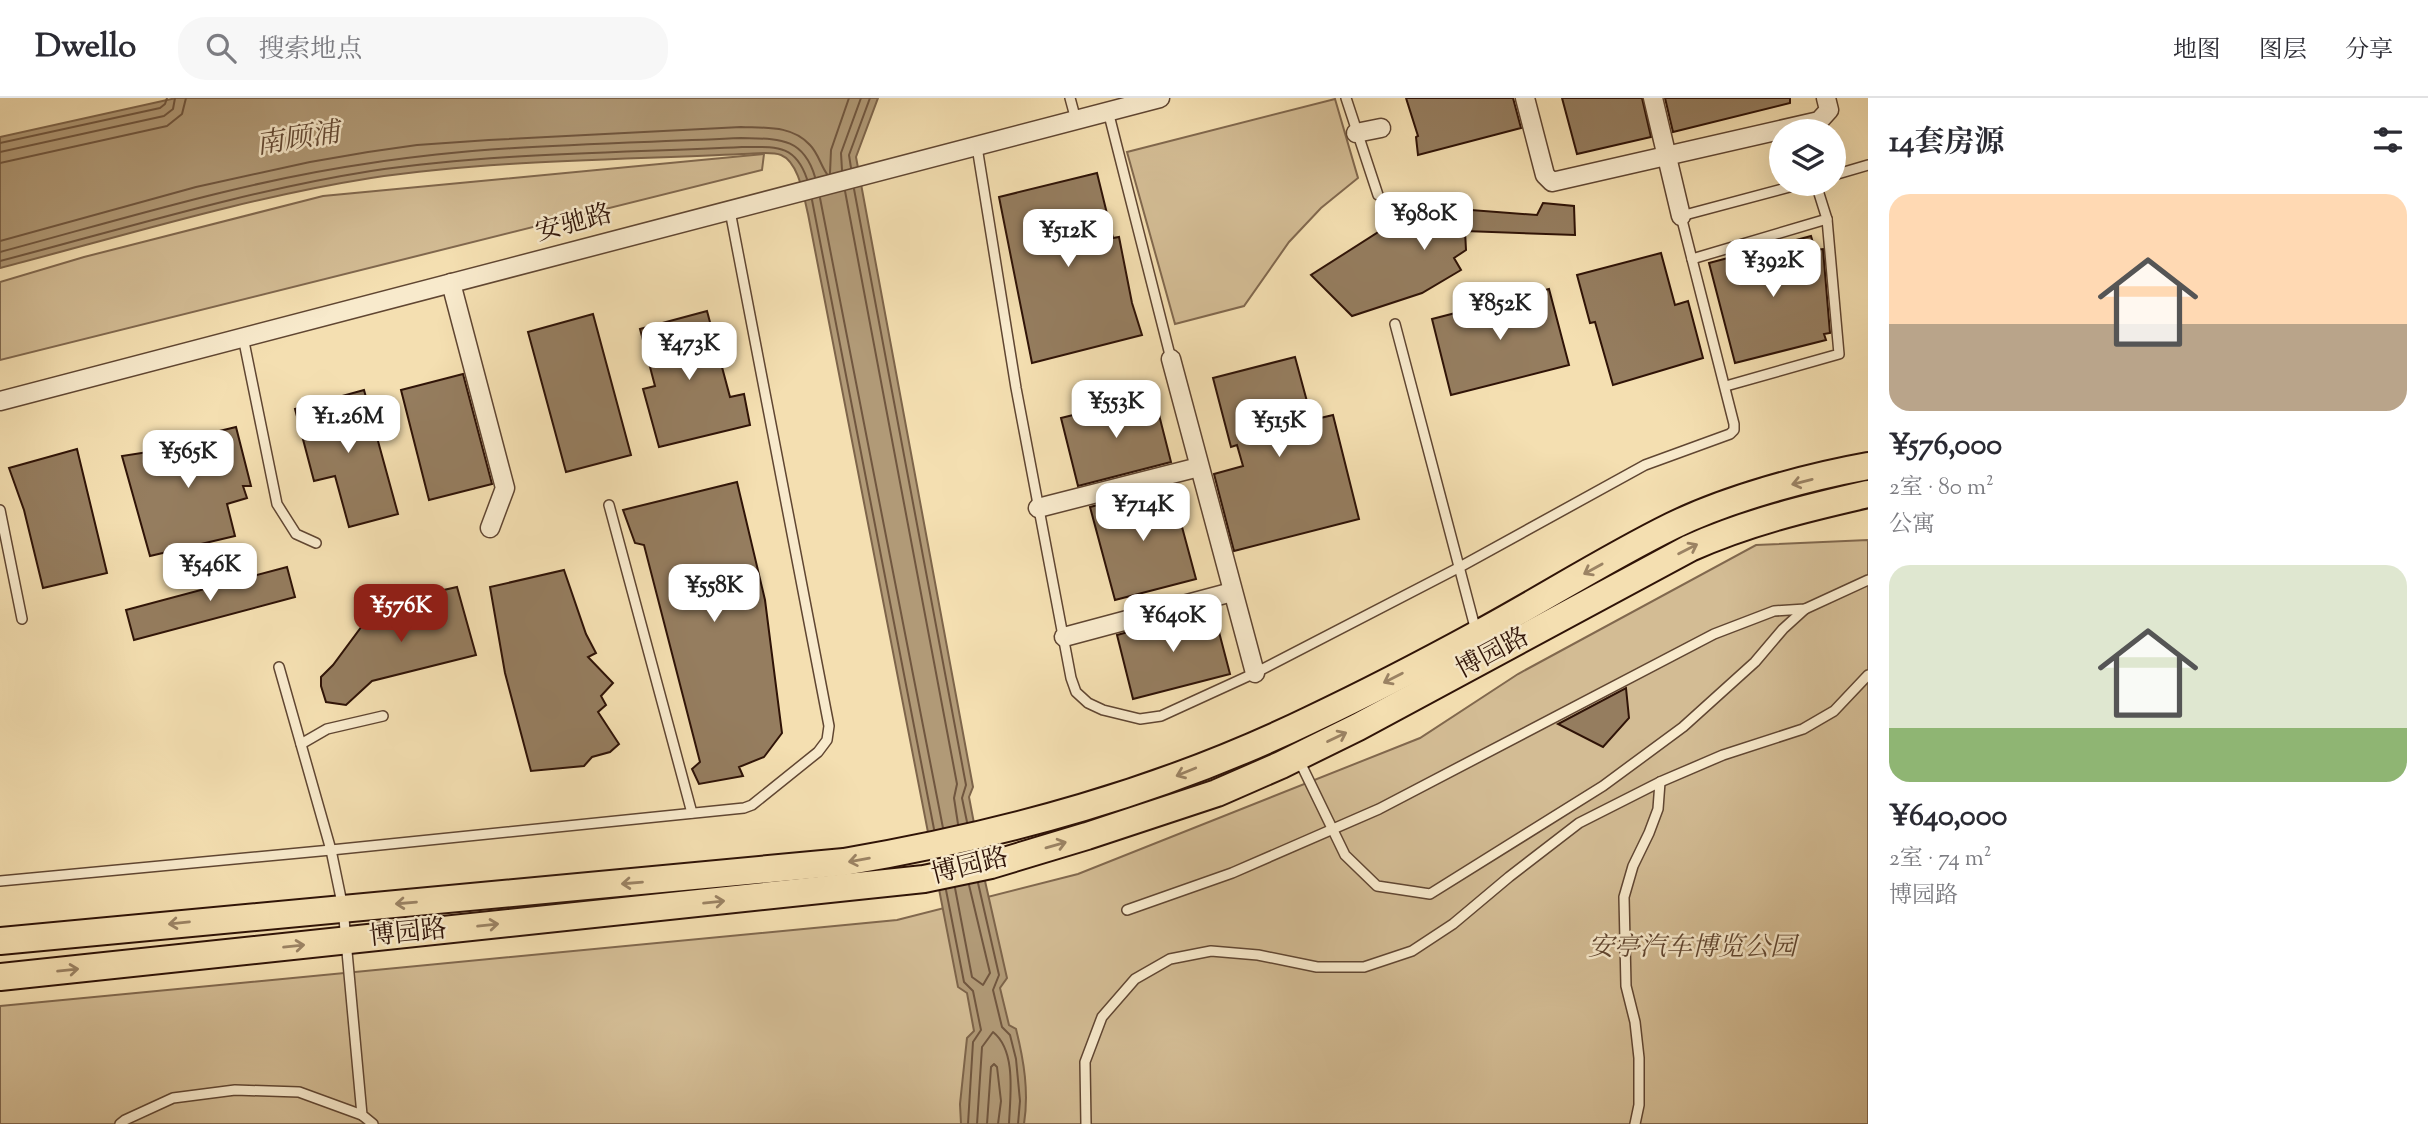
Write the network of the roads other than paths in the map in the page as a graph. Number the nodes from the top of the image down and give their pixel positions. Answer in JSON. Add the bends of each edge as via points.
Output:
{"nodes":[{"id":1,"x":1070,"y":98,"type":"edge"},
{"id":2,"x":1160,"y":98,"type":"edge"},
{"id":3,"x":1346,"y":98,"type":"edge"},
{"id":4,"x":1525,"y":98,"type":"edge"},
{"id":5,"x":1653,"y":98,"type":"edge"},
{"id":6,"x":1826,"y":98,"type":"edge"},
{"id":7,"x":1108,"y":111,"type":"junction"},
{"id":8,"x":1076,"y":120,"type":"junction"},
{"id":9,"x":1381,"y":128,"type":"dead end"},
{"id":10,"x":1356,"y":133,"type":"junction"},
{"id":11,"x":977,"y":148,"type":"junction"},
{"id":12,"x":1667,"y":156,"type":"junction"},
{"id":13,"x":1868,"y":164,"type":"edge"},
{"id":14,"x":1846,"y":170,"type":"edge"},
{"id":15,"x":1769,"y":193,"type":"edge"},
{"id":16,"x":1378,"y":195,"type":"dead end"},
{"id":17,"x":1820,"y":196,"type":"edge"},
{"id":18,"x":730,"y":211,"type":"junction"},
{"id":19,"x":1681,"y":216,"type":"junction"},
{"id":20,"x":1827,"y":219,"type":"junction"},
{"id":21,"x":1692,"y":259,"type":"junction"},
{"id":22,"x":451,"y":283,"type":"junction"},
{"id":23,"x":1395,"y":324,"type":"dead end"},
{"id":24,"x":243,"y":337,"type":"junction"},
{"id":25,"x":1171,"y":359,"type":"joint"},
{"id":26,"x":1726,"y":386,"type":"junction"},
{"id":27,"x":0,"y":401,"type":"edge"},
{"id":28,"x":1868,"y":466,"type":"edge"},
{"id":29,"x":1199,"y":467,"type":"junction"},
{"id":30,"x":1868,"y":494,"type":"edge"},
{"id":31,"x":610,"y":505,"type":"dead end"},
{"id":32,"x":1038,"y":508,"type":"junction"},
{"id":33,"x":0,"y":510,"type":"edge"},
{"id":34,"x":490,"y":528,"type":"dead end"},
{"id":35,"x":316,"y":543,"type":"dead end"},
{"id":36,"x":1458,"y":568,"type":"junction"},
{"id":37,"x":1868,"y":580,"type":"edge"},
{"id":38,"x":1232,"y":592,"type":"junction"},
{"id":39,"x":1805,"y":609,"type":"junction"},
{"id":40,"x":22,"y":619,"type":"dead end"},
{"id":41,"x":1477,"y":635,"type":"junction"},
{"id":42,"x":1064,"y":638,"type":"junction"},
{"id":43,"x":279,"y":667,"type":"dead end"},
{"id":44,"x":1255,"y":673,"type":"junction"},
{"id":45,"x":1868,"y":675,"type":"edge"},
{"id":46,"x":383,"y":716,"type":"dead end"},
{"id":47,"x":301,"y":744,"type":"junction"},
{"id":48,"x":1297,"y":757,"type":"junction"},
{"id":49,"x":1660,"y":782,"type":"junction"},
{"id":50,"x":692,"y":813,"type":"junction"},
{"id":51,"x":1331,"y":829,"type":"junction"},
{"id":52,"x":331,"y":850,"type":"junction"},
{"id":53,"x":0,"y":881,"type":"edge"},
{"id":54,"x":343,"y":908,"type":"junction"},
{"id":55,"x":1127,"y":911,"type":"dead end"},
{"id":56,"x":347,"y":940,"type":"junction"},
{"id":57,"x":0,"y":941,"type":"edge"},
{"id":58,"x":0,"y":977,"type":"edge"},
{"id":59,"x":362,"y":1115,"type":"junction"},
{"id":60,"x":120,"y":1124,"type":"edge"},
{"id":61,"x":373,"y":1124,"type":"edge"},
{"id":62,"x":1086,"y":1124,"type":"edge"},
{"id":63,"x":1635,"y":1124,"type":"edge"}],
"edges":[{"from":1,"to":8,"type":"lane"},
{"from":2,"to":7,"type":"street","name":"安驰路"},
{"from":3,"to":10,"type":"lane"},
{"from":4,"to":12,"type":"street","via":[[1545,175],[1552,182]]},
{"from":5,"to":12,"type":"street"},
{"from":6,"to":12,"type":"street","via":[[1829,110],[1819,121]]},
{"from":7,"to":8,"type":"street","name":"安驰路"},
{"from":7,"to":25,"type":"lane"},
{"from":8,"to":11,"type":"street","name":"安驰路"},
{"from":9,"to":10,"type":"street"},
{"from":10,"to":16,"type":"lane"},
{"from":11,"to":18,"type":"street","name":"安驰路"},
{"from":11,"to":32,"type":"lane"},
{"from":12,"to":19,"type":"street"},
{"from":13,"to":14,"type":"lane"},
{"from":15,"to":19,"type":"lane"},
{"from":17,"to":20,"type":"lane"},
{"from":18,"to":22,"type":"street","name":"安驰路"},
{"from":18,"to":50,"type":"lane","via":[[829,726],[827,740],[818,752],[752,805]]},
{"from":19,"to":21,"type":"lane"},
{"from":20,"to":21,"type":"lane"},
{"from":20,"to":26,"type":"lane","via":[[1839,354]]},
{"from":21,"to":26,"type":"lane"},
{"from":22,"to":24,"type":"street","name":"安驰路"},
{"from":22,"to":34,"type":"street","via":[[505,488]]},
{"from":23,"to":36,"type":"lane"},
{"from":24,"to":27,"type":"street","name":"安驰路"},
{"from":24,"to":35,"type":"lane","via":[[277,504],[296,534]]},
{"from":25,"to":29,"type":"street"},
{"from":26,"to":36,"type":"lane","via":[[1734,424],[1730,434],[1636,470]]},
{"from":28,"to":41,"type":"main road","name":"博园路","one_way":true,"via":[[1788,485],[1674,525]]},
{"from":29,"to":32,"type":"street"},
{"from":29,"to":38,"type":"street"},
{"from":48,"to":30,"type":"main road","name":"博园路","one_way":true,"via":[[1690,548],[1756,522]]},
{"from":31,"to":50,"type":"lane"},
{"from":32,"to":42,"type":"lane"},
{"from":33,"to":40,"type":"lane"},
{"from":36,"to":41,"type":"lane"},
{"from":36,"to":44,"type":"lane"},
{"from":37,"to":39,"type":"lane"},
{"from":38,"to":42,"type":"street"},
{"from":38,"to":44,"type":"street"},
{"from":39,"to":51,"type":"lane","via":[[1774,611],[1714,634],[1379,809]]},
{"from":39,"to":51,"type":"lane","via":[[1684,727],[1603,786],[1430,894],[1377,886],[1345,856]]},
{"from":41,"to":54,"type":"main road","name":"博园路","one_way":true,"via":[[1255,746],[1132,794],[977,836],[844,862],[765,871]]},
{"from":42,"to":44,"type":"lane","via":[[1076,692],[1103,710],[1140,719],[1161,716]]},
{"from":43,"to":47,"type":"lane"},
{"from":45,"to":49,"type":"lane","via":[[1834,711],[1803,729]]},
{"from":46,"to":47,"type":"lane","via":[[327,729]]},
{"from":47,"to":52,"type":"lane"},
{"from":48,"to":51,"type":"lane"},
{"from":56,"to":48,"type":"main road","name":"博园路","one_way":true,"via":[[924,879],[991,865],[1087,836],[1217,793]]},
{"from":49,"to":62,"type":"lane","via":[[1579,823],[1453,924],[1412,951],[1364,967],[1317,967],[1211,951],[1170,959],[1135,979],[1102,1017],[1085,1062]]},
{"from":49,"to":63,"type":"lane","via":[[1658,809],[1624,897],[1626,986],[1639,1058]]},
{"from":50,"to":52,"type":"lane"},
{"from":51,"to":55,"type":"lane","via":[[1232,873]]},
{"from":52,"to":53,"type":"lane"},
{"from":52,"to":54,"type":"lane"},
{"from":54,"to":56,"type":"lane"},
{"from":54,"to":57,"type":"main road","name":"博园路","one_way":true},
{"from":58,"to":56,"type":"main road","name":"博园路","one_way":true},
{"from":56,"to":59,"type":"lane"},
{"from":59,"to":60,"type":"lane","via":[[299,1091],[234,1090],[173,1098]]},
{"from":59,"to":61,"type":"lane"}]}
